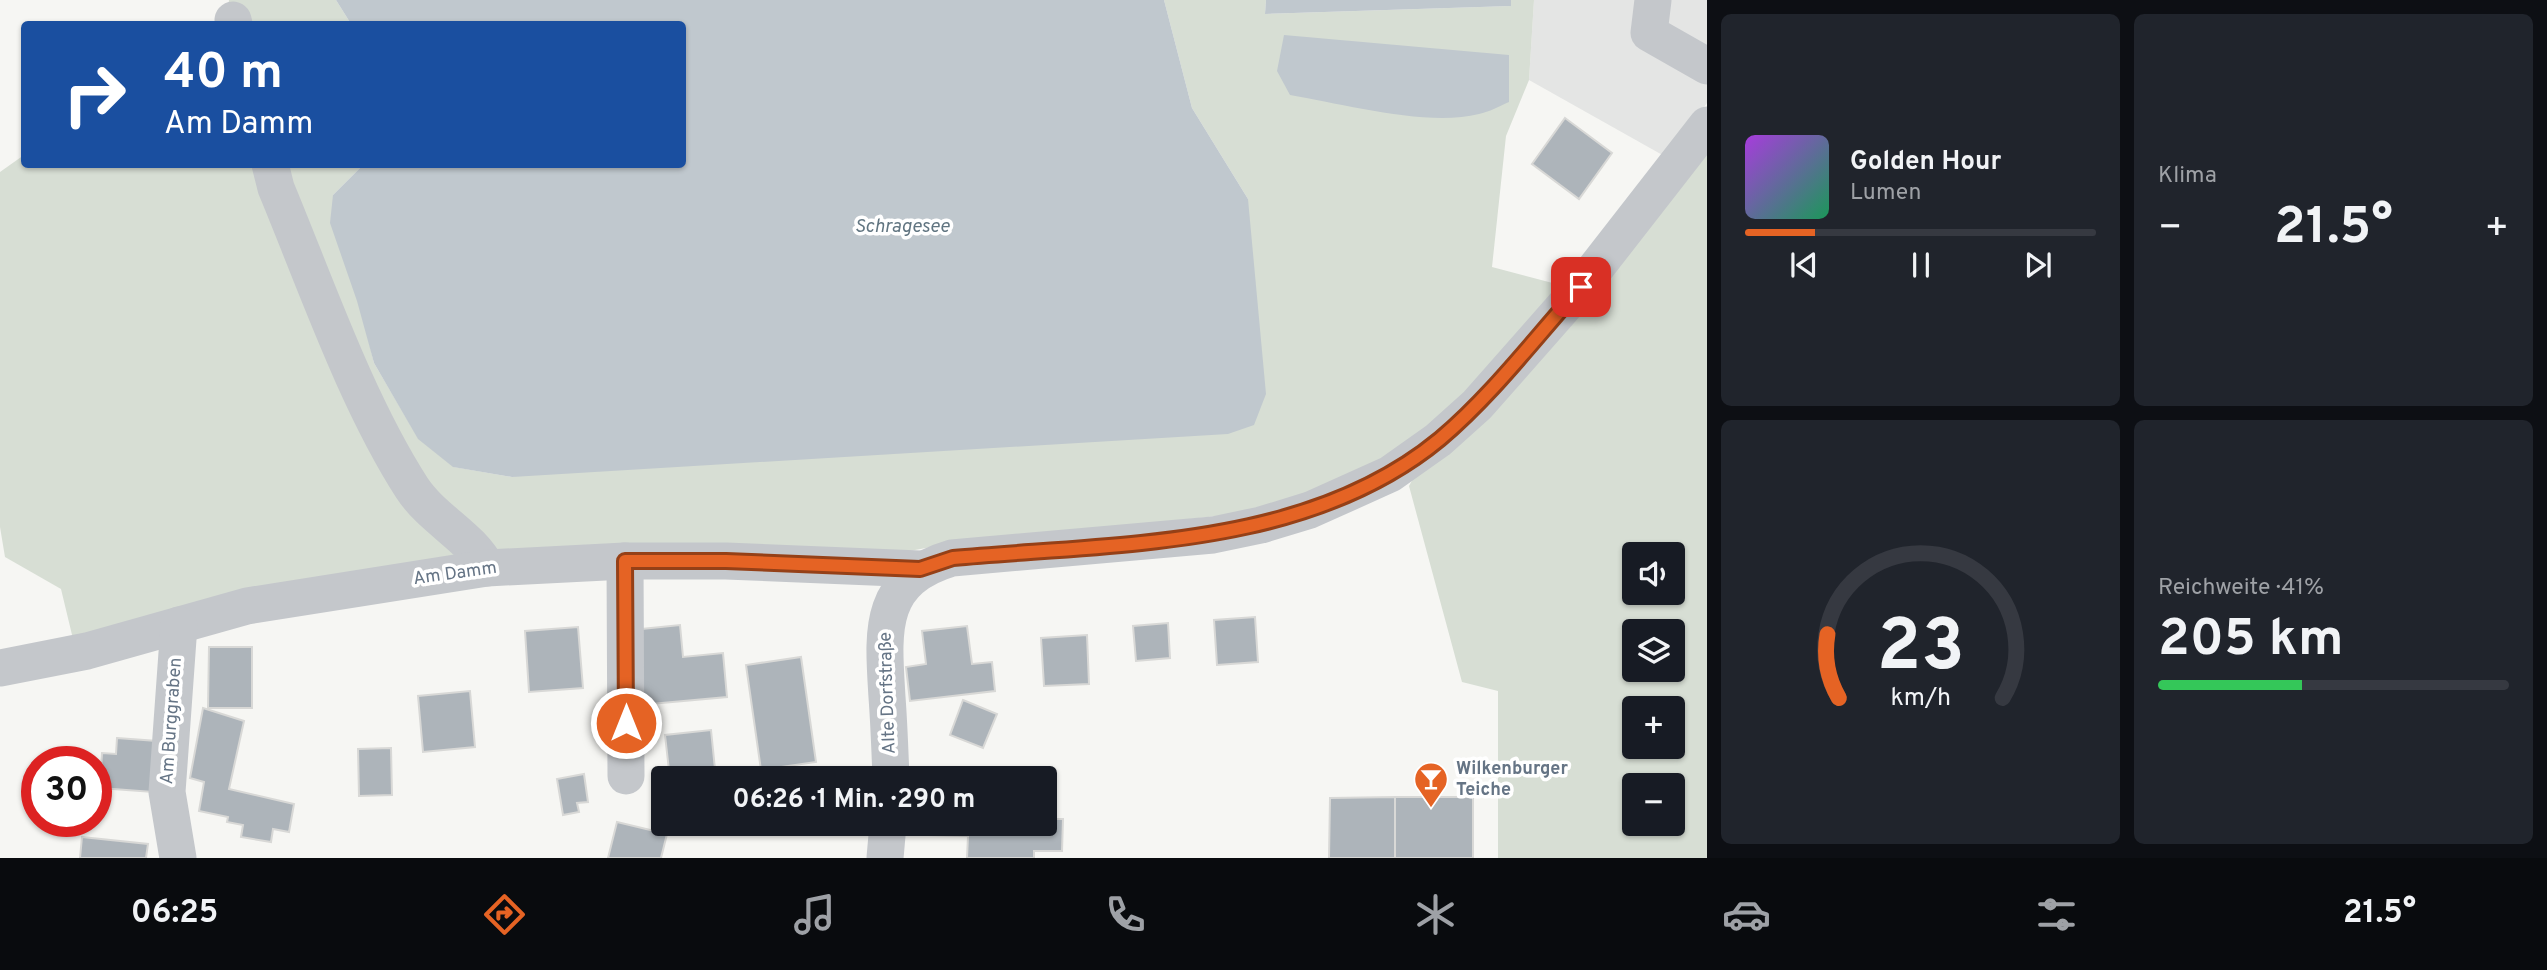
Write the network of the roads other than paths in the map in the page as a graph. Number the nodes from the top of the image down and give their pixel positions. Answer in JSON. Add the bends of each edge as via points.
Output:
{"nodes":[{"id":1,"x":1653,"y":0,"type":"edge"},
{"id":2,"x":1707,"y":66,"type":"edge"},
{"id":3,"x":1707,"y":125,"type":"edge"},
{"id":4,"x":271,"y":168,"type":"edge"},
{"id":5,"x":625,"y":561,"type":"junction"},
{"id":6,"x":815,"y":566,"type":"junction"},
{"id":7,"x":487,"y":568,"type":"junction"},
{"id":8,"x":920,"y":569,"type":"junction"},
{"id":9,"x":179,"y":625,"type":"junction"},
{"id":10,"x":884,"y":631,"type":"junction"},
{"id":11,"x":0,"y":668,"type":"edge"},
{"id":12,"x":890,"y":766,"type":"edge"},
{"id":13,"x":626,"y":776,"type":"dead end"},
{"id":14,"x":887,"y":836,"type":"edge"},
{"id":15,"x":178,"y":858,"type":"edge"},
{"id":16,"x":885,"y":858,"type":"edge"}],
"edges":[{"from":1,"to":2,"type":"street","via":[[1649,33]]},
{"from":3,"to":8,"type":"street","name":"Alte Dorfstraße","via":[[1581,287],[1477,405],[1390,474],[1310,510],[1213,535],[953,558]]},
{"from":4,"to":7,"type":"street","via":[[387,443],[430,512],[479,551]]},
{"from":5,"to":6,"type":"street","name":"Am Damm"},
{"from":5,"to":7,"type":"street","name":"Am Damm"},
{"from":5,"to":13,"type":"street"},
{"from":6,"to":8,"type":"street","name":"Am Damm"},
{"from":6,"to":10,"type":"street","via":[[851,584],[871,604]]},
{"from":7,"to":9,"type":"street","name":"Am Damm","via":[[247,606]]},
{"from":8,"to":10,"type":"street","name":"Alte Dorfstraße","via":[[890,604]]},
{"from":9,"to":11,"type":"street","name":"Am Damm","via":[[87,651]]},
{"from":9,"to":15,"type":"street","name":"Am Burggraben","via":[[167,792]]},
{"from":10,"to":12,"type":"street","name":"Alte Dorfstraße"},
{"from":14,"to":16,"type":"street"}]}
